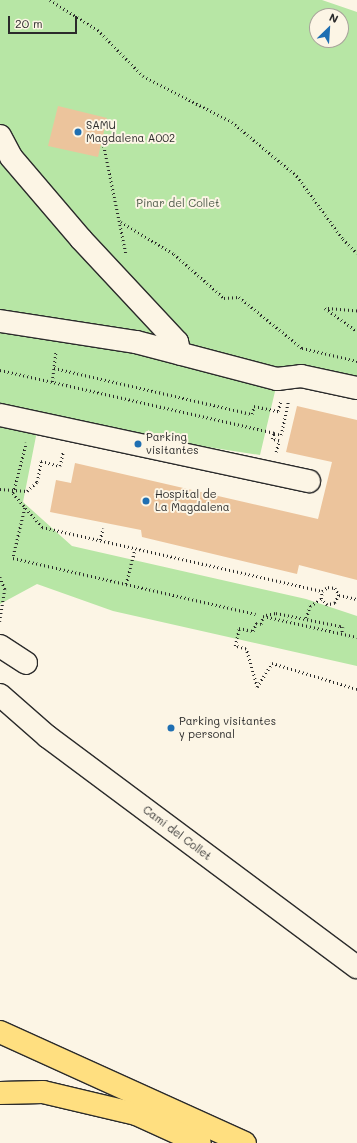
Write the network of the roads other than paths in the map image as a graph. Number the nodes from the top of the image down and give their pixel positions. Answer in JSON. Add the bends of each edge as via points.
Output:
{"nodes":[{"id":1,"x":0,"y":136,"type":"edge"},
{"id":2,"x":0,"y":321,"type":"edge"},
{"id":3,"x":180,"y":354,"type":"junction"},
{"id":4,"x":357,"y":388,"type":"edge"},
{"id":5,"x":0,"y":415,"type":"edge"},
{"id":6,"x":309,"y":481,"type":"dead end"},
{"id":7,"x":0,"y":646,"type":"edge"},
{"id":8,"x":26,"y":663,"type":"dead end"},
{"id":9,"x":0,"y":695,"type":"edge"},
{"id":10,"x":357,"y":968,"type":"edge"},
{"id":11,"x":0,"y":1032,"type":"edge"},
{"id":12,"x":0,"y":1093,"type":"edge"},
{"id":13,"x":200,"y":1143,"type":"edge"},
{"id":14,"x":245,"y":1143,"type":"edge"}],
"edges":[{"from":1,"to":3,"type":"street","via":[[11,157],[81,239],[177,342]]},
{"from":2,"to":3,"type":"street","via":[[136,342]]},
{"from":3,"to":4,"type":"street","via":[[277,379],[294,377]]},
{"from":5,"to":6,"type":"street"},
{"from":7,"to":8,"type":"street"},
{"from":9,"to":10,"type":"street","name":"Camí del Collet","via":[[48,737]]},
{"from":11,"to":14,"type":"highway"},
{"from":12,"to":13,"type":"highway","via":[[43,1092],[136,1114]]}]}
